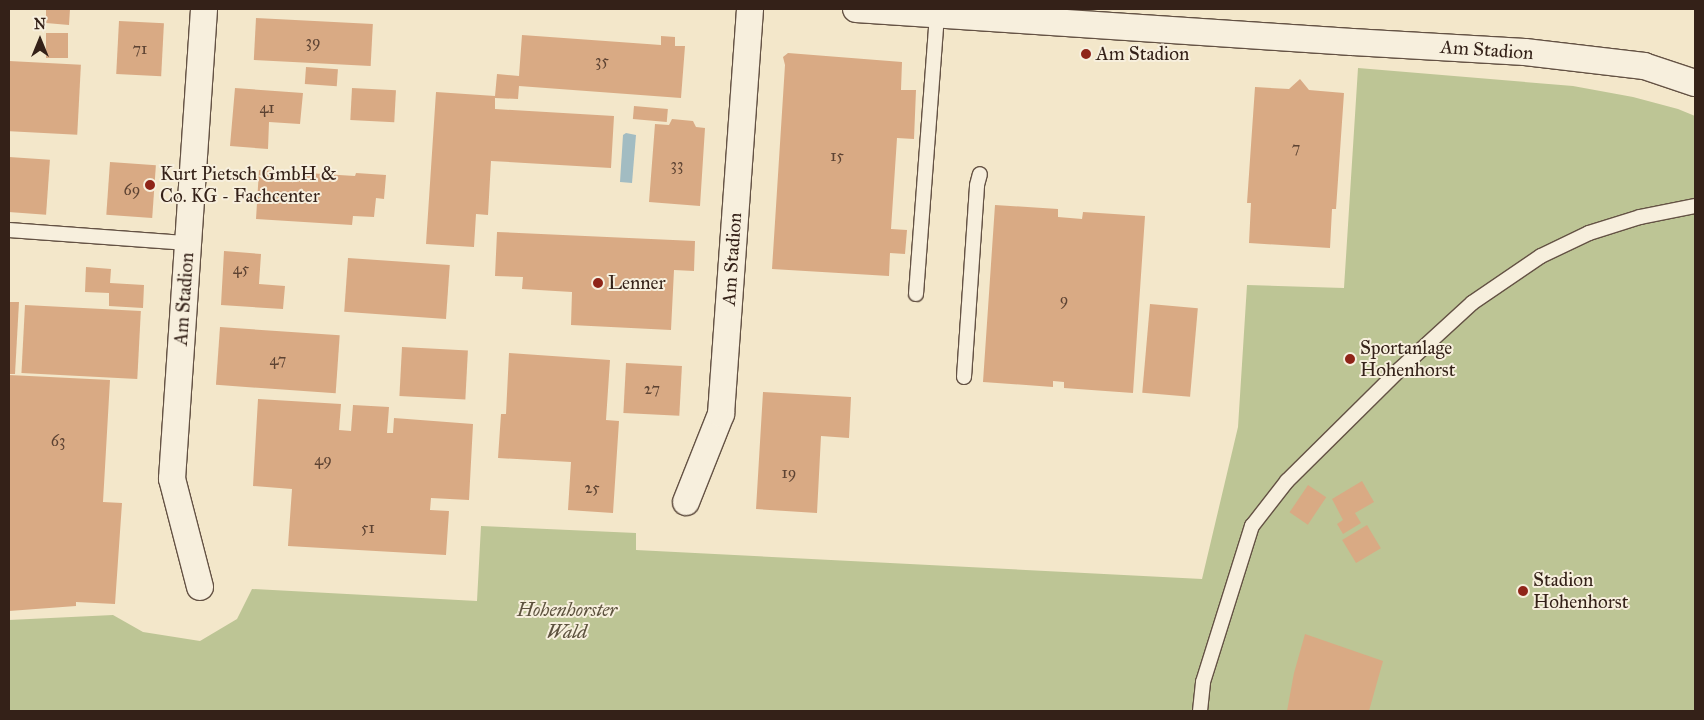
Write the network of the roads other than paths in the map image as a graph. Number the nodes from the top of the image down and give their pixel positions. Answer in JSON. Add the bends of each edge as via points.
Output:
{"nodes":[{"id":1,"x":204,"y":9,"type":"edge"},
{"id":2,"x":750,"y":9,"type":"edge"},
{"id":3,"x":856,"y":9,"type":"edge"},
{"id":4,"x":884,"y":10,"type":"edge"},
{"id":5,"x":937,"y":14,"type":"junction"},
{"id":6,"x":1695,"y":83,"type":"edge"},
{"id":7,"x":980,"y":174,"type":"dead end"},
{"id":8,"x":1695,"y":206,"type":"edge"},
{"id":9,"x":9,"y":230,"type":"edge"},
{"id":10,"x":188,"y":243,"type":"junction"},
{"id":11,"x":916,"y":294,"type":"dead end"},
{"id":12,"x":964,"y":377,"type":"dead end"},
{"id":13,"x":686,"y":502,"type":"dead end"},
{"id":14,"x":200,"y":587,"type":"dead end"},
{"id":15,"x":1200,"y":711,"type":"edge"}],
"edges":[{"from":1,"to":10,"type":"street","name":"Am Stadion"},
{"from":2,"to":13,"type":"street","name":"Am Stadion","via":[[721,414]]},
{"from":3,"to":4,"type":"street","name":"Am Stadion"},
{"from":4,"to":5,"type":"street","name":"Am Stadion"},
{"from":5,"to":6,"type":"street","name":"Am Stadion","via":[[1525,52],[1644,66]]},
{"from":5,"to":11,"type":"lane"},
{"from":7,"to":12,"type":"lane"},
{"from":8,"to":15,"type":"lane","via":[[1597,230],[1541,256],[1472,303],[1287,481],[1252,526],[1202,682]]},
{"from":9,"to":10,"type":"lane"},
{"from":10,"to":14,"type":"street","name":"Am Stadion","via":[[172,479]]}]}
